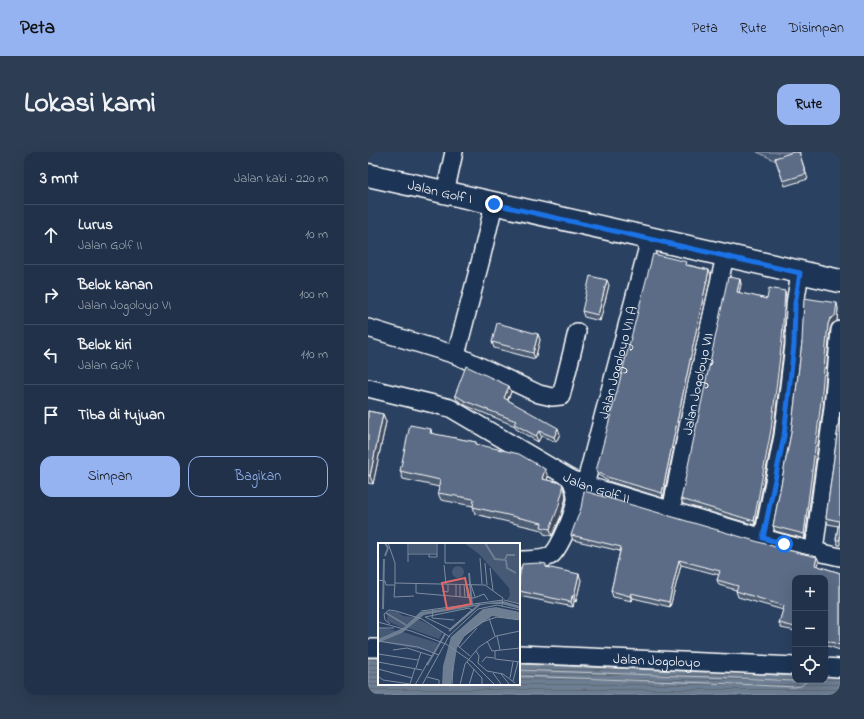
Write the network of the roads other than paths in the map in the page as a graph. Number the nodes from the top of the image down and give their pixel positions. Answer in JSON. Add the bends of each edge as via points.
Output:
{"nodes":[{"id":1,"x":454,"y":152,"type":"edge"},
{"id":2,"x":368,"y":175,"type":"edge"},
{"id":3,"x":445,"y":193,"type":"junction"},
{"id":4,"x":494,"y":204,"type":"junction"},
{"id":5,"x":650,"y":239,"type":"junction"},
{"id":6,"x":725,"y":256,"type":"junction"},
{"id":7,"x":800,"y":273,"type":"junction"},
{"id":8,"x":840,"y":281,"type":"edge"},
{"id":9,"x":368,"y":328,"type":"edge"},
{"id":10,"x":840,"y":330,"type":"edge"},
{"id":11,"x":577,"y":332,"type":"dead end"},
{"id":12,"x":456,"y":355,"type":"junction"},
{"id":13,"x":368,"y":388,"type":"edge"},
{"id":14,"x":578,"y":482,"type":"junction"},
{"id":15,"x":671,"y":511,"type":"junction"},
{"id":16,"x":763,"y":538,"type":"junction"},
{"id":17,"x":814,"y":550,"type":"junction"},
{"id":18,"x":840,"y":557,"type":"edge"},
{"id":19,"x":520,"y":560,"type":"edge"},
{"id":20,"x":520,"y":654,"type":"edge"},
{"id":21,"x":792,"y":666,"type":"edge"},
{"id":22,"x":828,"y":667,"type":"edge"},
{"id":23,"x":840,"y":668,"type":"edge"}],
"edges":[{"from":1,"to":3,"type":"street"},
{"from":2,"to":3,"type":"main road","name":"Jalan Golf I"},
{"from":3,"to":4,"type":"main road","name":"Jalan Golf I"},
{"from":4,"to":5,"type":"main road","name":"Jalan Golf I"},
{"from":4,"to":12,"type":"street"},
{"from":5,"to":6,"type":"main road","name":"Jalan Golf I"},
{"from":5,"to":14,"type":"street","name":"Jalan Jogoloyo VII A"},
{"from":6,"to":7,"type":"main road","name":"Jalan Golf I"},
{"from":6,"to":15,"type":"street","name":"Jalan Jogoloyo VII","via":[[696,383]]},
{"from":7,"to":8,"type":"main road","name":"Jalan Golf I"},
{"from":7,"to":16,"type":"street","via":[[784,436]]},
{"from":9,"to":12,"type":"street"},
{"from":10,"to":17,"type":"street","via":[[833,408]]},
{"from":11,"to":12,"type":"street","via":[[560,396],[539,394]]},
{"from":13,"to":14,"type":"street","name":"Jalan Golf II","via":[[450,408]]},
{"from":14,"to":15,"type":"street","name":"Jalan Golf II"},
{"from":14,"to":19,"type":"street","via":[[570,522],[556,551],[551,556],[541,559]]},
{"from":15,"to":16,"type":"street","name":"Jalan Golf II"},
{"from":16,"to":17,"type":"street","name":"Jalan Golf II"},
{"from":17,"to":18,"type":"street","name":"Jalan Golf II"},
{"from":20,"to":21,"type":"street","name":"Jalan Jogoloyo"},
{"from":22,"to":23,"type":"street"}]}
